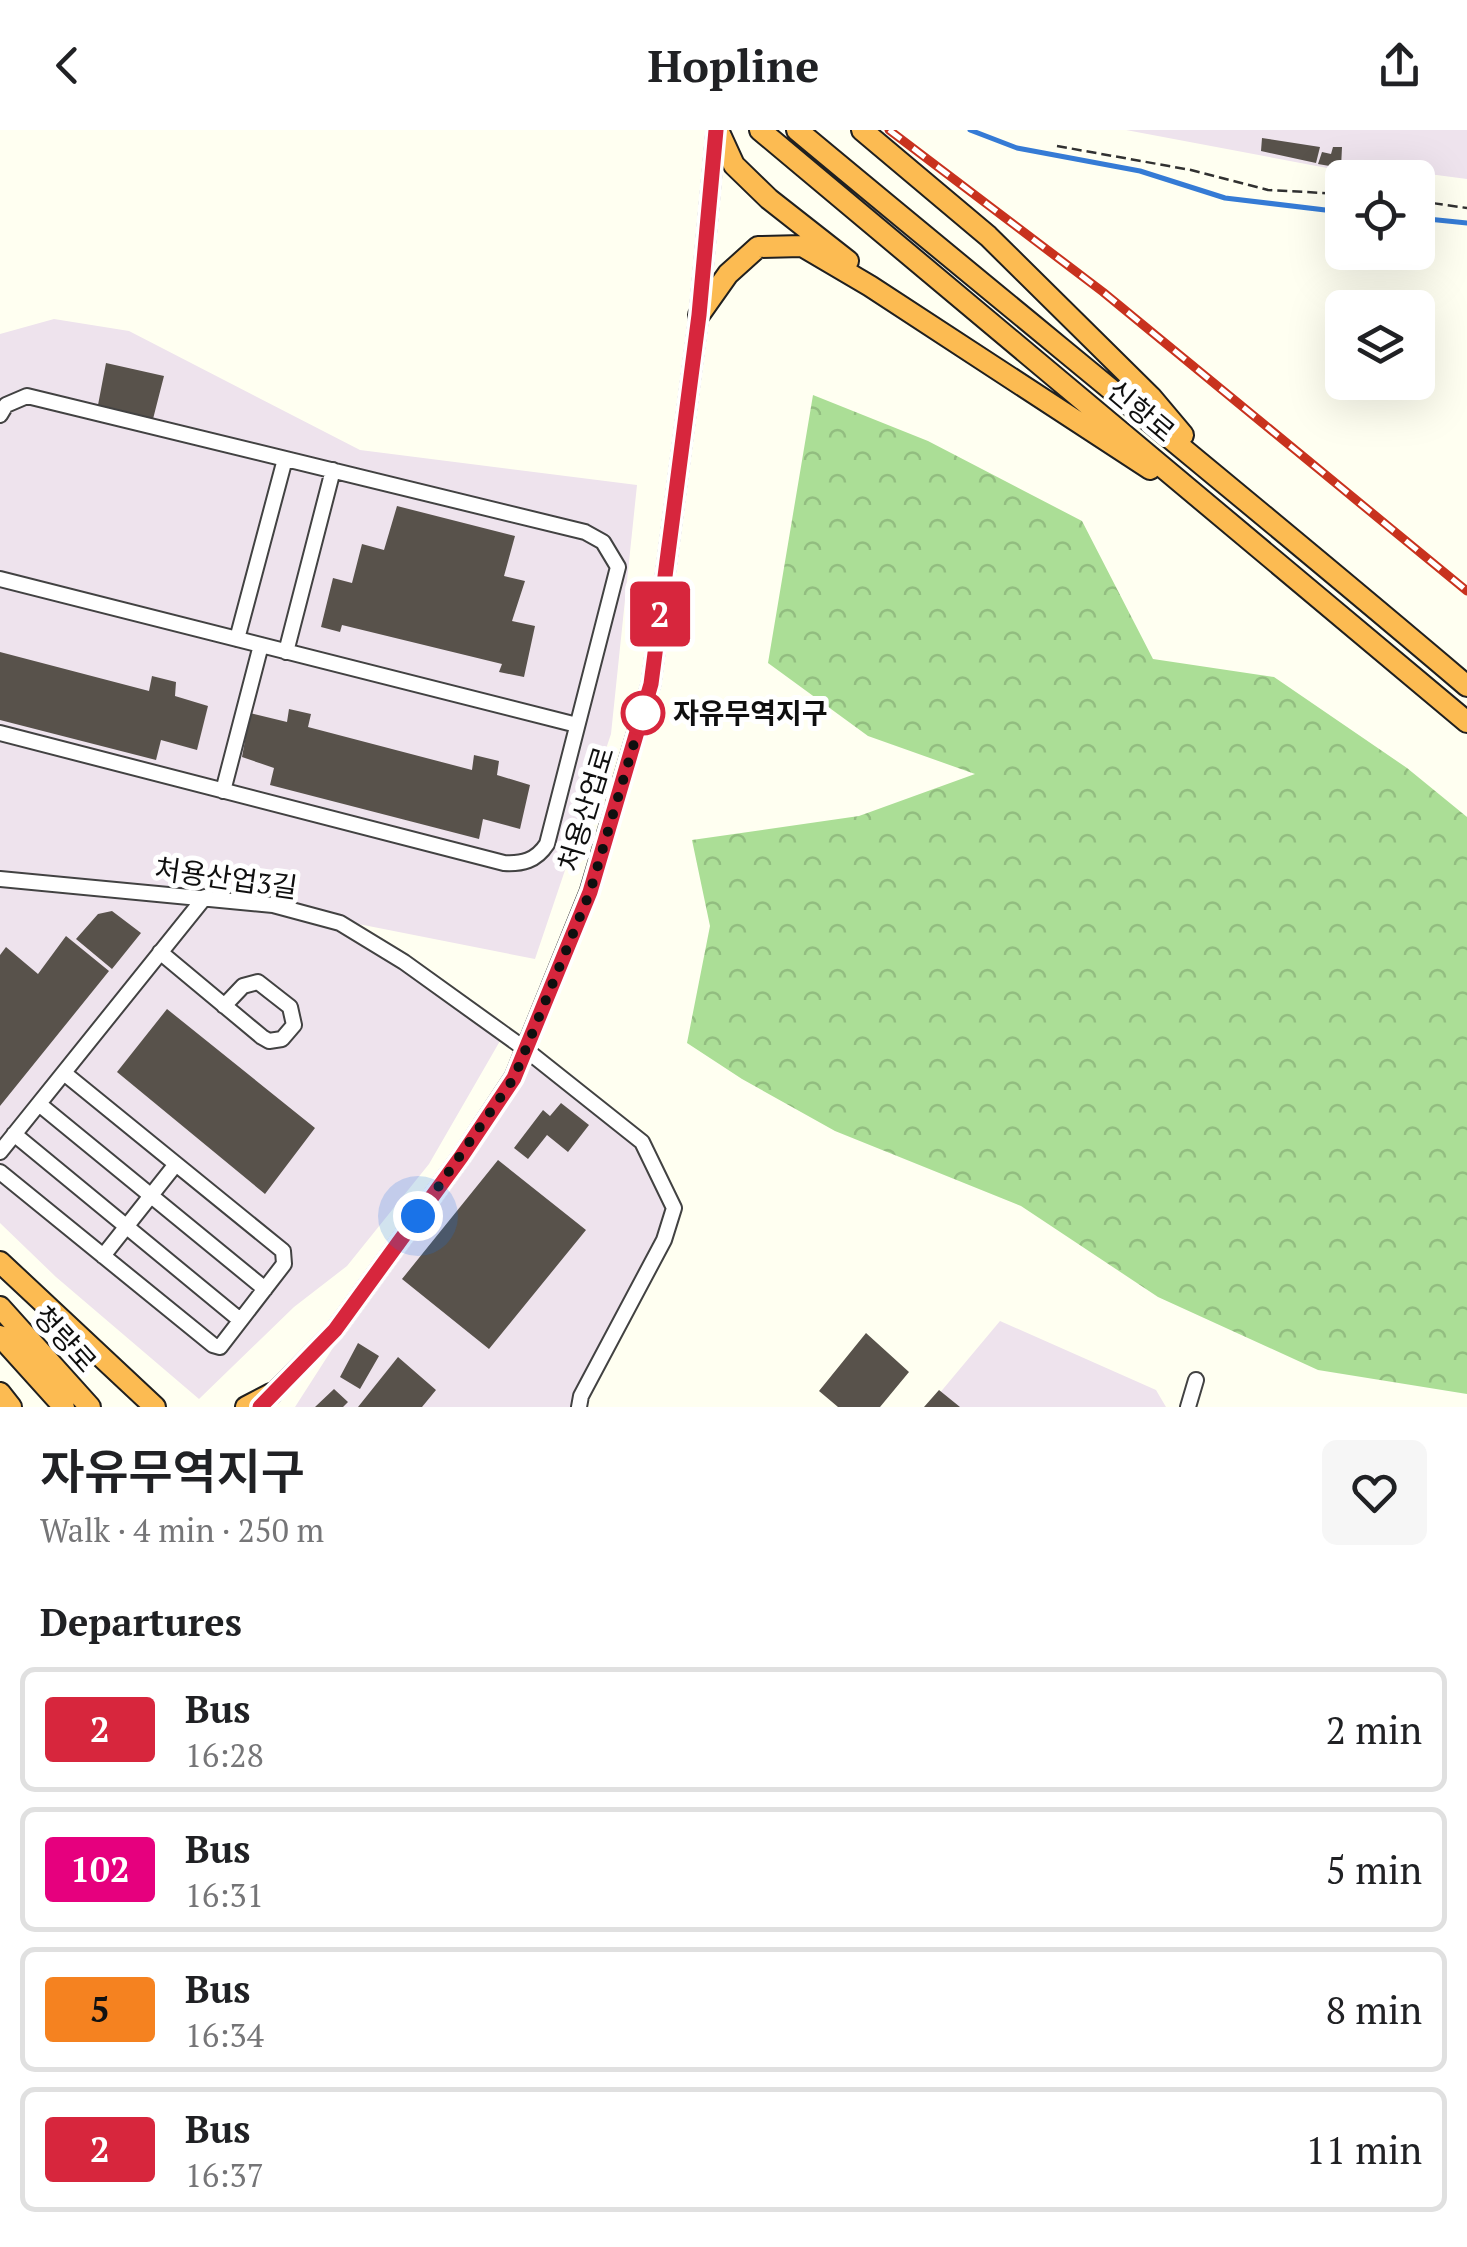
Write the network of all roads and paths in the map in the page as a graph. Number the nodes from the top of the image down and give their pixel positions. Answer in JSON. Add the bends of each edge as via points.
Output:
{"nodes":[{"id":1,"x":717,"y":130,"type":"edge"},
{"id":2,"x":760,"y":130,"type":"edge"},
{"id":3,"x":797,"y":130,"type":"edge"},
{"id":4,"x":862,"y":130,"type":"edge"},
{"id":5,"x":1057,"y":146,"type":"dead end"},
{"id":6,"x":1325,"y":193,"type":"edge"},
{"id":7,"x":1435,"y":203,"type":"edge"},
{"id":8,"x":1467,"y":208,"type":"edge"},
{"id":9,"x":699,"y":315,"type":"junction"},
{"id":10,"x":937,"y":331,"type":"junction"},
{"id":11,"x":0,"y":415,"type":"edge"},
{"id":12,"x":285,"y":459,"type":"junction"},
{"id":13,"x":1210,"y":468,"type":"junction"},
{"id":14,"x":333,"y":470,"type":"junction"},
{"id":15,"x":1220,"y":514,"type":"junction"},
{"id":16,"x":0,"y":579,"type":"edge"},
{"id":17,"x":237,"y":639,"type":"junction"},
{"id":18,"x":261,"y":645,"type":"junction"},
{"id":19,"x":286,"y":652,"type":"junction"},
{"id":20,"x":1467,"y":686,"type":"edge"},
{"id":21,"x":1467,"y":722,"type":"edge"},
{"id":22,"x":577,"y":724,"type":"junction"},
{"id":23,"x":0,"y":734,"type":"edge"},
{"id":24,"x":223,"y":791,"type":"junction"},
{"id":25,"x":0,"y":879,"type":"edge"},
{"id":26,"x":205,"y":897,"type":"junction"},
{"id":27,"x":160,"y":952,"type":"junction"},
{"id":28,"x":224,"y":1006,"type":"junction"},
{"id":29,"x":525,"y":1049,"type":"junction"},
{"id":30,"x":64,"y":1073,"type":"junction"},
{"id":31,"x":39,"y":1104,"type":"junction"},
{"id":32,"x":14,"y":1134,"type":"junction"},
{"id":33,"x":0,"y":1152,"type":"edge"},
{"id":34,"x":176,"y":1164,"type":"junction"},
{"id":35,"x":0,"y":1172,"type":"edge"},
{"id":36,"x":151,"y":1195,"type":"junction"},
{"id":37,"x":126,"y":1226,"type":"junction"},
{"id":38,"x":103,"y":1256,"type":"junction"},
{"id":39,"x":0,"y":1262,"type":"edge"},
{"id":40,"x":265,"y":1288,"type":"junction"},
{"id":41,"x":0,"y":1307,"type":"edge"},
{"id":42,"x":240,"y":1320,"type":"junction"},
{"id":43,"x":0,"y":1336,"type":"edge"},
{"id":44,"x":1196,"y":1380,"type":"dead end"},
{"id":45,"x":0,"y":1392,"type":"edge"},
{"id":46,"x":267,"y":1403,"type":"edge"},
{"id":47,"x":11,"y":1407,"type":"edge"},
{"id":48,"x":64,"y":1407,"type":"edge"},
{"id":49,"x":90,"y":1407,"type":"edge"},
{"id":50,"x":155,"y":1407,"type":"edge"},
{"id":51,"x":246,"y":1407,"type":"edge"},
{"id":52,"x":579,"y":1407,"type":"edge"},
{"id":53,"x":1188,"y":1407,"type":"edge"}],
"edges":[{"from":1,"to":9,"type":"main road","name":"처용산업로"},
{"from":1,"to":10,"type":"highway","via":[[734,165],[769,199]]},
{"from":2,"to":15,"type":"highway","name":"신항로"},
{"from":3,"to":13,"type":"highway","name":"신항로"},
{"from":4,"to":13,"type":"highway","via":[[988,236],[1151,397]]},
{"from":5,"to":6,"type":"path","via":[[1268,190]]},
{"from":7,"to":8,"type":"path"},
{"from":9,"to":10,"type":"highway","via":[[758,247],[802,246]]},
{"from":9,"to":29,"type":"main road","name":"처용산업로","via":[[651,684],[590,892]]},
{"from":10,"to":15,"type":"highway"},
{"from":11,"to":12,"type":"street","via":[[26,396]]},
{"from":12,"to":14,"type":"street"},
{"from":12,"to":17,"type":"street"},
{"from":13,"to":20,"type":"highway","name":"신항로"},
{"from":14,"to":19,"type":"street"},
{"from":14,"to":22,"type":"street","via":[[585,532],[603,542],[618,568]]},
{"from":15,"to":21,"type":"highway","name":"신항로"},
{"from":16,"to":17,"type":"street"},
{"from":17,"to":18,"type":"street"},
{"from":18,"to":19,"type":"street"},
{"from":18,"to":24,"type":"street"},
{"from":19,"to":22,"type":"street"},
{"from":22,"to":24,"type":"street","via":[[547,844],[519,864]]},
{"from":23,"to":24,"type":"street"},
{"from":25,"to":26,"type":"street","name":"처용산업3길"},
{"from":26,"to":27,"type":"street"},
{"from":26,"to":29,"type":"street","name":"처용산업3길","via":[[273,905],[340,924]]},
{"from":27,"to":28,"type":"street"},
{"from":27,"to":30,"type":"street"},
{"from":28,"to":28,"type":"street","via":[[269,1041],[282,1040],[294,1025],[290,1007],[258,982],[243,986]]},
{"from":29,"to":46,"type":"main road","name":"처용산업로","via":[[514,1078],[461,1157],[335,1330]]},
{"from":29,"to":52,"type":"street","name":"처용산업3길","via":[[642,1142],[674,1208]]},
{"from":30,"to":31,"type":"street"},
{"from":30,"to":34,"type":"street"},
{"from":31,"to":32,"type":"street"},
{"from":31,"to":36,"type":"street"},
{"from":32,"to":33,"type":"street"},
{"from":32,"to":37,"type":"street"},
{"from":34,"to":36,"type":"street"},
{"from":34,"to":40,"type":"street","via":[[283,1251],[284,1264]]},
{"from":35,"to":38,"type":"street"},
{"from":36,"to":37,"type":"street"},
{"from":36,"to":40,"type":"street"},
{"from":37,"to":38,"type":"street"},
{"from":37,"to":42,"type":"street"},
{"from":38,"to":42,"type":"street","via":[[213,1346]]},
{"from":39,"to":50,"type":"highway"},
{"from":40,"to":42,"type":"street"},
{"from":41,"to":49,"type":"highway","name":"청량로"},
{"from":43,"to":48,"type":"highway","name":"청량로"},
{"from":44,"to":53,"type":"street"},
{"from":45,"to":47,"type":"highway"},
{"from":46,"to":51,"type":"highway"}]}
